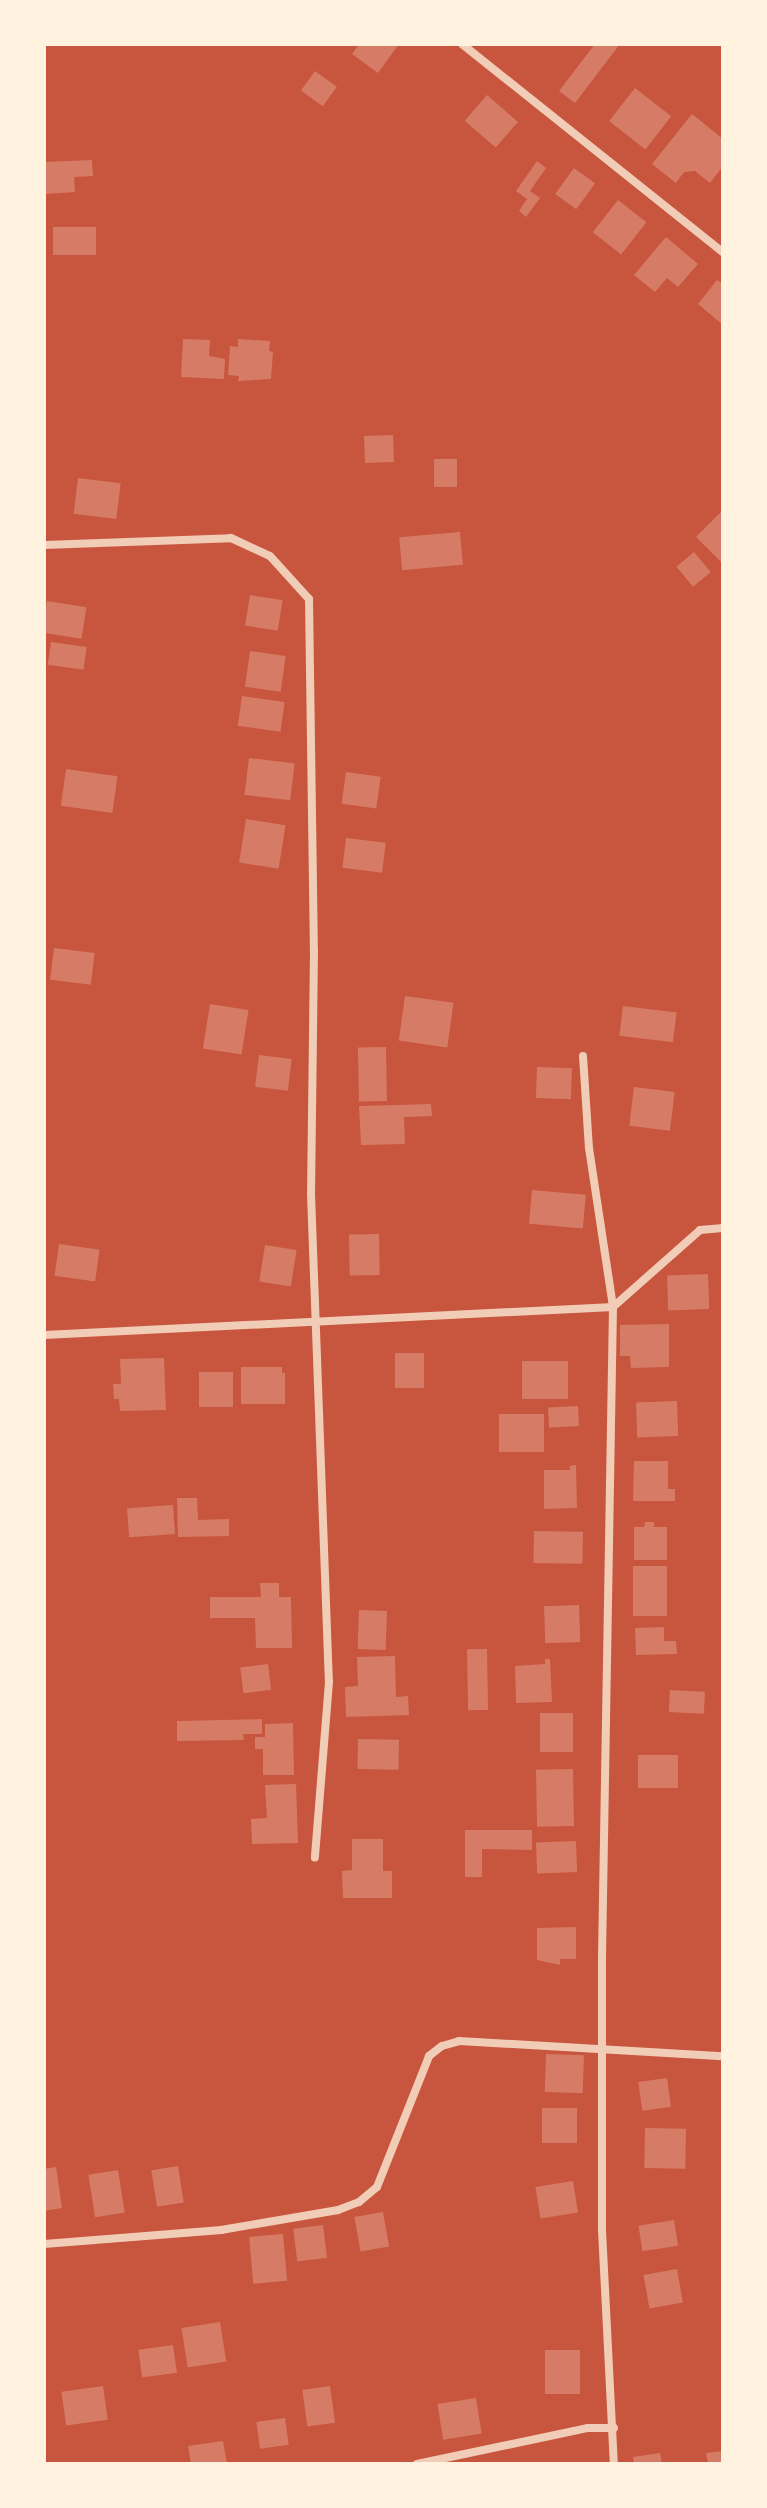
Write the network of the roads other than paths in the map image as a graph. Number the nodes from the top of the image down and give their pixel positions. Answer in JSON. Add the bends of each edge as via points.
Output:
{"nodes":[{"id":1,"x":462,"y":44,"type":"edge"},
{"id":2,"x":723,"y":252,"type":"edge"},
{"id":3,"x":44,"y":545,"type":"edge"},
{"id":4,"x":583,"y":1056,"type":"dead end"},
{"id":5,"x":723,"y":1228,"type":"edge"},
{"id":6,"x":613,"y":1307,"type":"junction"},
{"id":7,"x":317,"y":1323,"type":"junction"},
{"id":8,"x":44,"y":1335,"type":"edge"},
{"id":9,"x":315,"y":1857,"type":"dead end"},
{"id":10,"x":605,"y":2052,"type":"junction"},
{"id":11,"x":723,"y":2056,"type":"edge"},
{"id":12,"x":44,"y":2244,"type":"edge"},
{"id":13,"x":614,"y":2428,"type":"junction"},
{"id":14,"x":417,"y":2464,"type":"edge"},
{"id":15,"x":614,"y":2464,"type":"edge"}],
"edges":[{"from":1,"to":2,"type":"street"},
{"from":3,"to":7,"type":"street","via":[[231,538],[270,556],[309,599],[311,1194]]},
{"from":4,"to":6,"type":"street","via":[[589,1148]]},
{"from":5,"to":6,"type":"street","via":[[700,1230]]},
{"from":6,"to":7,"type":"street"},
{"from":6,"to":10,"type":"street"},
{"from":7,"to":8,"type":"street"},
{"from":7,"to":9,"type":"street","via":[[329,1682]]},
{"from":10,"to":11,"type":"street"},
{"from":10,"to":12,"type":"street","via":[[459,2041],[442,2046],[429,2056],[377,2187],[338,2210],[221,2230]]},
{"from":10,"to":13,"type":"street","via":[[602,2230]]},
{"from":13,"to":14,"type":"street","via":[[588,2428]]},
{"from":13,"to":15,"type":"street"}]}
